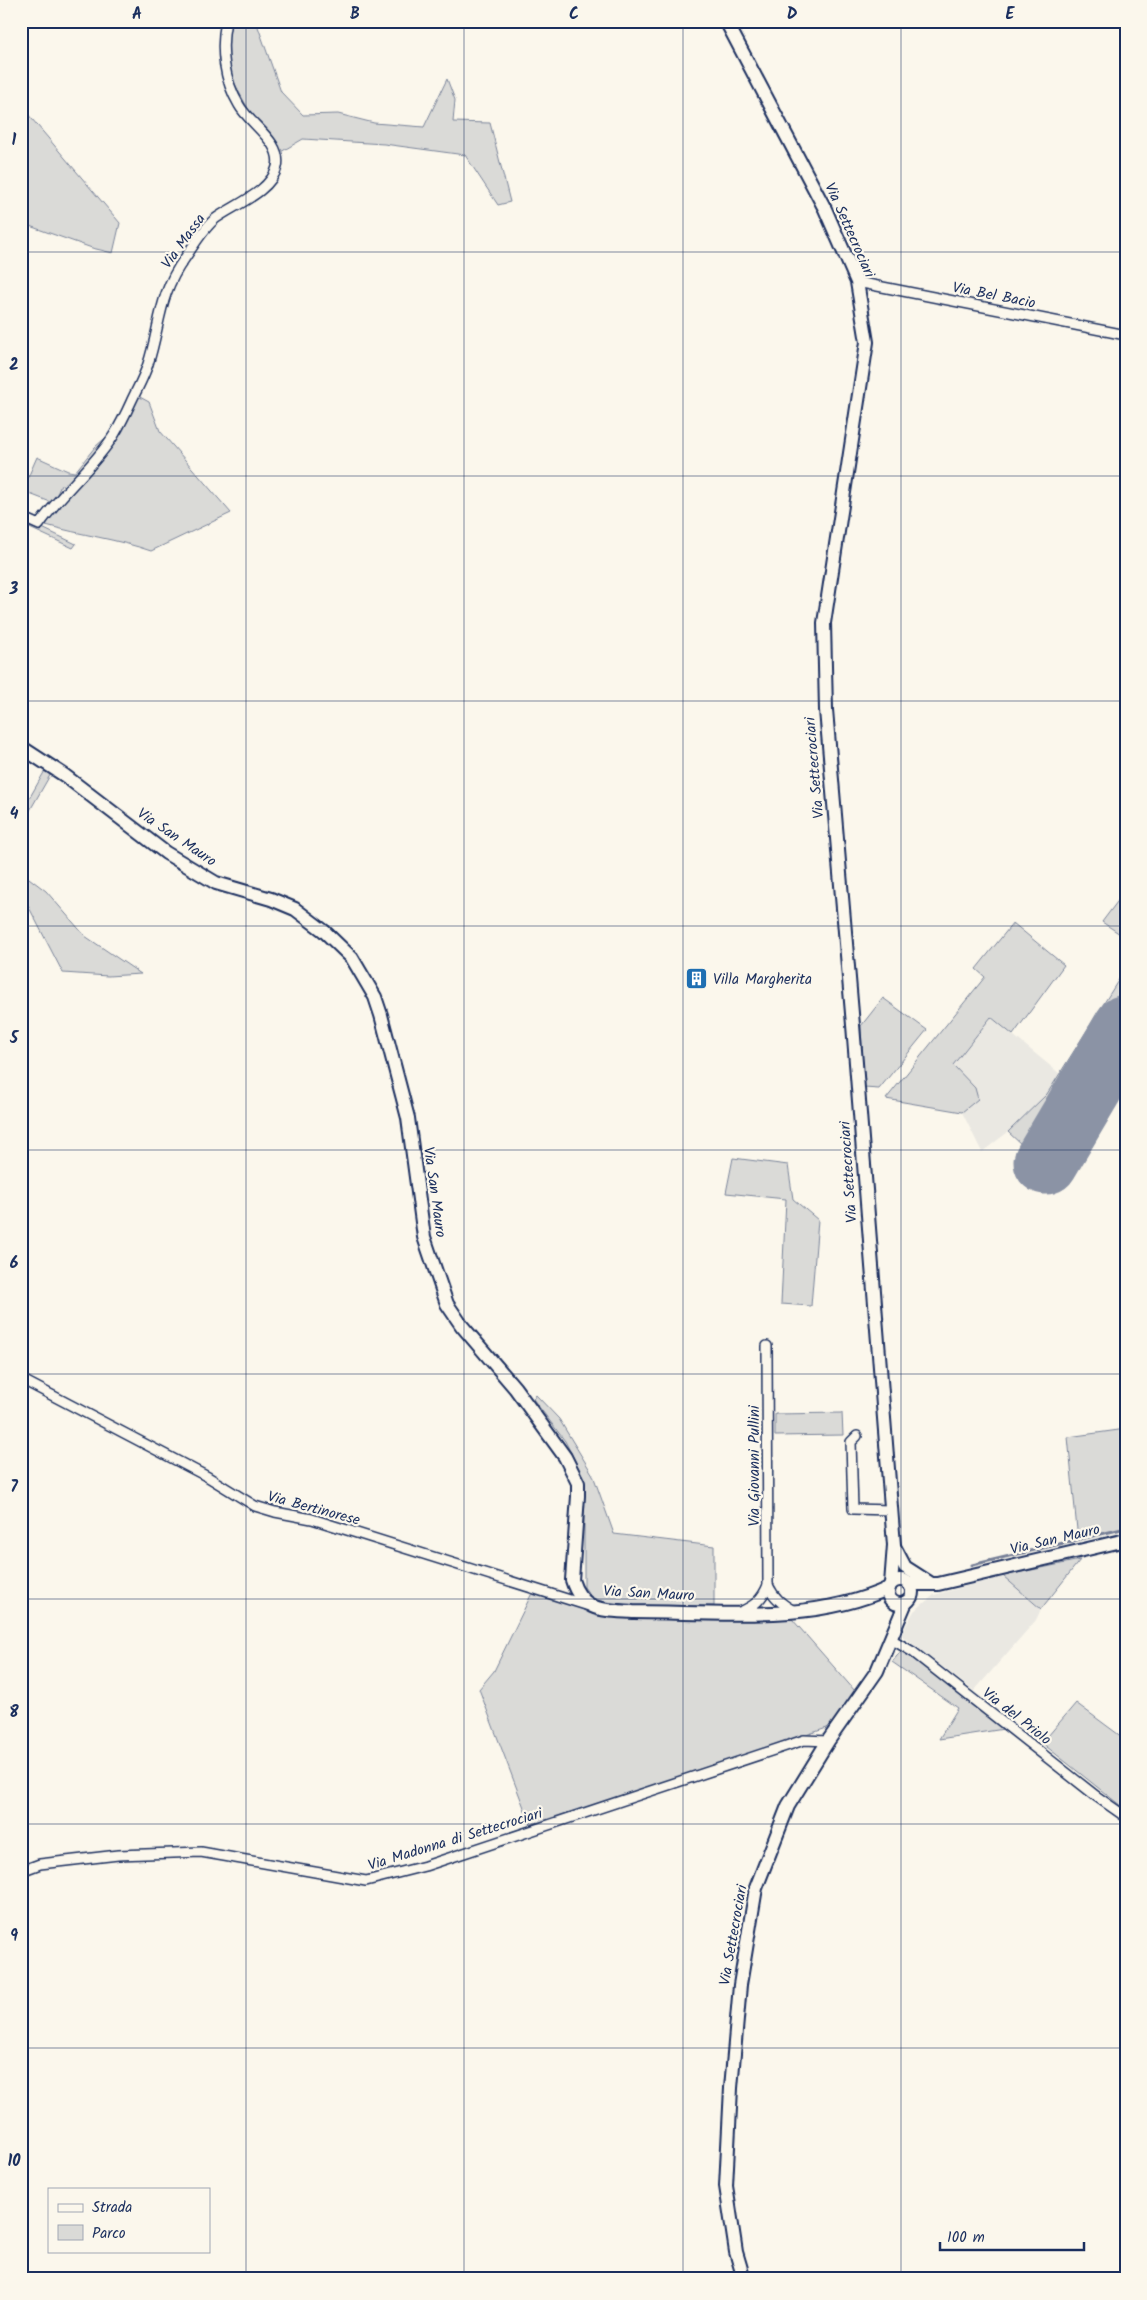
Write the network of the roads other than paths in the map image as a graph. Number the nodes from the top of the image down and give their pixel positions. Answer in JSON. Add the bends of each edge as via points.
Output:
{"nodes":[{"id":1,"x":226,"y":21,"type":"edge"},
{"id":2,"x":726,"y":21,"type":"edge"},
{"id":3,"x":857,"y":282,"type":"junction"},
{"id":4,"x":1126,"y":335,"type":"edge"},
{"id":5,"x":21,"y":517,"type":"edge"},
{"id":6,"x":21,"y":748,"type":"edge"},
{"id":7,"x":767,"y":1346,"type":"dead end"},
{"id":8,"x":21,"y":1379,"type":"edge"},
{"id":9,"x":857,"y":1436,"type":"dead end"},
{"id":10,"x":891,"y":1510,"type":"junction"},
{"id":11,"x":1126,"y":1540,"type":"edge"},
{"id":12,"x":894,"y":1545,"type":"junction"},
{"id":13,"x":933,"y":1584,"type":"junction"},
{"id":14,"x":899,"y":1592,"type":"junction"},
{"id":15,"x":768,"y":1595,"type":"junction"},
{"id":16,"x":591,"y":1606,"type":"junction"},
{"id":17,"x":739,"y":1612,"type":"junction"},
{"id":18,"x":769,"y":1612,"type":"junction"},
{"id":19,"x":795,"y":1612,"type":"junction"},
{"id":20,"x":892,"y":1634,"type":"junction"},
{"id":21,"x":828,"y":1741,"type":"junction"},
{"id":22,"x":1126,"y":1817,"type":"edge"},
{"id":23,"x":21,"y":1871,"type":"edge"},
{"id":24,"x":744,"y":2279,"type":"edge"}],
"edges":[{"from":1,"to":5,"type":"street","name":"Via Massa","via":[[222,38],[223,58],[230,86],[238,105],[278,154],[278,167],[260,191],[214,220],[176,270],[159,314],[148,364],[114,435],[39,525]]},
{"from":2,"to":3,"type":"main road","name":"Via Settecrociari","via":[[825,208]]},
{"from":3,"to":4,"type":"street","name":"Via Bel Bacio"},
{"from":3,"to":10,"type":"main road","name":"Via Settecrociari","via":[[867,342],[824,623],[826,710]]},
{"from":6,"to":16,"type":"main road","name":"Via San Mauro","via":[[64,775],[166,853],[216,883],[295,909],[324,930],[352,958],[375,997],[384,1024],[408,1118],[424,1237],[437,1280],[447,1304],[515,1388],[574,1472],[578,1496],[572,1580],[576,1592]]},
{"from":7,"to":15,"type":"street","name":"Via Giovanni Pullini"},
{"from":8,"to":16,"type":"street","name":"Via Bertinorese","via":[[208,1477],[255,1506],[312,1519]]},
{"from":9,"to":10,"type":"street","via":[[851,1442],[853,1509]]},
{"from":10,"to":12,"type":"main road","name":"Via Settecrociari"},
{"from":11,"to":13,"type":"main road","name":"Via San Mauro"},
{"from":12,"to":13,"type":"main road","via":[[905,1567]]},
{"from":12,"to":14,"type":"main road","name":"Via Settecrociari"},
{"from":13,"to":14,"type":"main road","name":"Via San Mauro"},
{"from":14,"to":19,"type":"main road","name":"Via San Mauro"},
{"from":14,"to":20,"type":"main road","name":"Via Settecrociari"},
{"from":15,"to":17,"type":"street","via":[[755,1606]]},
{"from":15,"to":18,"type":"street","name":"Via Giovanni Pullini"},
{"from":15,"to":19,"type":"street"},
{"from":16,"to":17,"type":"main road","name":"Via San Mauro","via":[[633,1612]]},
{"from":17,"to":18,"type":"main road","name":"Via San Mauro"},
{"from":18,"to":19,"type":"main road","name":"Via San Mauro"},
{"from":20,"to":21,"type":"main road","name":"Via Settecrociari","via":[[877,1670]]},
{"from":20,"to":22,"type":"street","name":"Via del Priolo"},
{"from":21,"to":23,"type":"street","name":"Via Madonna di Settecrociari","via":[[804,1740],[425,1866],[366,1881],[201,1852],[118,1855],[40,1864]]},
{"from":21,"to":24,"type":"main road","name":"Via Settecrociari","via":[[788,1806],[756,1888],[740,1985],[726,2186],[736,2252]]}]}
